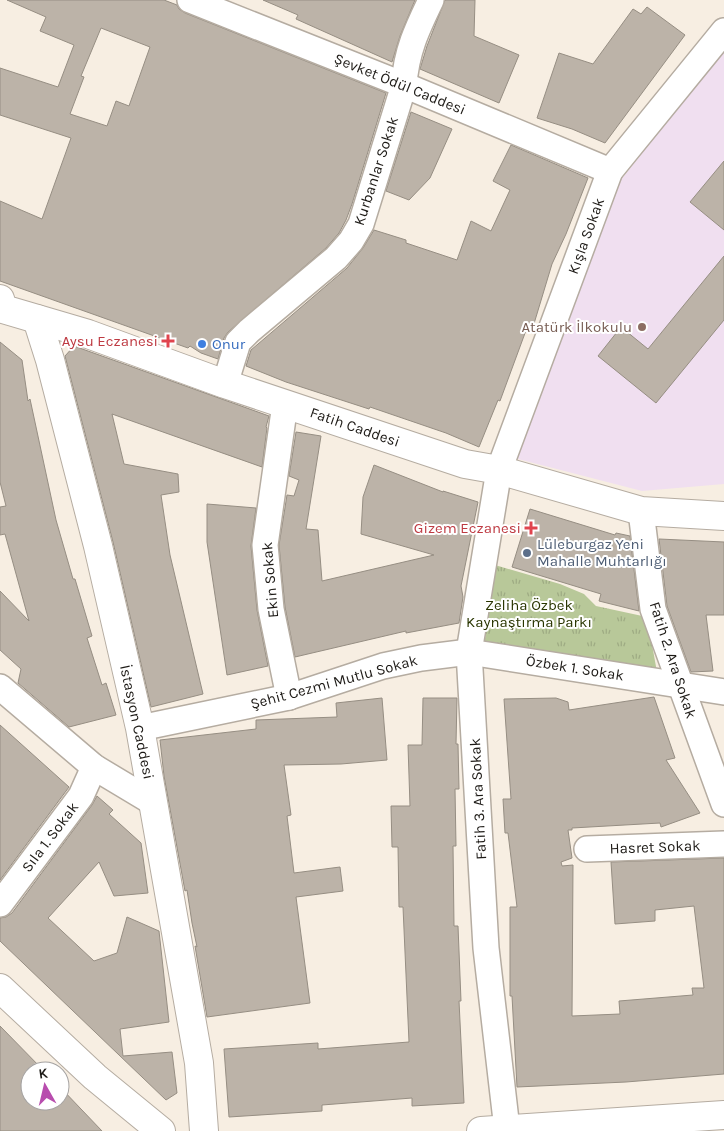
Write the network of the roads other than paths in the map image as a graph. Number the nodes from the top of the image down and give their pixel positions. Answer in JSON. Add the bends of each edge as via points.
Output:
{"nodes":[{"id":1,"x":190,"y":0,"type":"edge"},
{"id":2,"x":431,"y":0,"type":"edge"},
{"id":3,"x":724,"y":31,"type":"edge"},
{"id":4,"x":404,"y":85,"type":"junction"},
{"id":5,"x":610,"y":171,"type":"junction"},
{"id":6,"x":1,"y":306,"type":"edge"},
{"id":7,"x":38,"y":319,"type":"junction"},
{"id":8,"x":225,"y":384,"type":"junction"},
{"id":9,"x":285,"y":404,"type":"junction"},
{"id":10,"x":499,"y":470,"type":"junction"},
{"id":11,"x":641,"y":511,"type":"junction"},
{"id":12,"x":724,"y":516,"type":"edge"},
{"id":13,"x":469,"y":652,"type":"junction"},
{"id":14,"x":680,"y":685,"type":"junction"},
{"id":15,"x":0,"y":687,"type":"edge"},
{"id":16,"x":724,"y":692,"type":"edge"},
{"id":17,"x":289,"y":697,"type":"junction"},
{"id":18,"x":140,"y":728,"type":"junction"},
{"id":19,"x":94,"y":767,"type":"junction"},
{"id":20,"x":154,"y":804,"type":"junction"},
{"id":21,"x":724,"y":804,"type":"edge"},
{"id":22,"x":724,"y":844,"type":"edge"},
{"id":23,"x":587,"y":850,"type":"dead end"},
{"id":24,"x":0,"y":904,"type":"edge"},
{"id":25,"x":0,"y":988,"type":"edge"},
{"id":26,"x":724,"y":1115,"type":"edge"},
{"id":27,"x":494,"y":1130,"type":"edge"},
{"id":28,"x":161,"y":1131,"type":"edge"},
{"id":29,"x":204,"y":1131,"type":"edge"}],
"edges":[{"from":1,"to":4,"type":"street","name":"Şevket Ödül Caddesi"},
{"from":2,"to":4,"type":"street","name":"Kurbanlar Sokak","via":[[413,36]]},
{"from":3,"to":5,"type":"street","name":"Kışla Sokak"},
{"from":4,"to":5,"type":"street","name":"Şevket Ödül Caddesi"},
{"from":4,"to":8,"type":"street","name":"Kurbanlar Sokak","via":[[360,224],[351,241],[336,258],[238,342]]},
{"from":5,"to":10,"type":"street","name":"Kışla Sokak"},
{"from":6,"to":7,"type":"main road","name":"Fatih Caddesi"},
{"from":7,"to":8,"type":"main road","name":"Fatih Caddesi"},
{"from":7,"to":18,"type":"main road","name":"İstasyon Caddesi","via":[[98,546]]},
{"from":8,"to":9,"type":"main road","name":"Fatih Caddesi"},
{"from":9,"to":10,"type":"main road","name":"Fatih Caddesi","via":[[465,464]]},
{"from":9,"to":17,"type":"street","name":"Ekin Sokak","via":[[265,545],[271,609]]},
{"from":10,"to":11,"type":"main road","name":"Fatih Caddesi"},
{"from":10,"to":13,"type":"street","name":"Fatih 3. Ara Sokak"},
{"from":11,"to":12,"type":"main road","name":"Fatih Caddesi"},
{"from":11,"to":14,"type":"street","name":"Fatih 2. Ara Sokak","via":[[653,609]]},
{"from":13,"to":14,"type":"street","name":"Özbek 1. Sokak"},
{"from":13,"to":17,"type":"street","name":"Şehit Cezmi Mutlu Sokak","via":[[383,666]]},
{"from":13,"to":27,"type":"street","name":"Fatih 3. Ara Sokak"},
{"from":14,"to":16,"type":"street","name":"Özbek 1. Sokak"},
{"from":14,"to":21,"type":"street","name":"Fatih 2. Ara Sokak"},
{"from":15,"to":19,"type":"street"},
{"from":17,"to":18,"type":"street","name":"Şehit Cezmi Mutlu Sokak"},
{"from":18,"to":20,"type":"main road","name":"İstasyon Caddesi"},
{"from":19,"to":20,"type":"street"},
{"from":19,"to":24,"type":"street","name":"Sıla 1. Sokak","via":[[80,796]]},
{"from":20,"to":29,"type":"main road","name":"İstasyon Caddesi","via":[[199,1063]]},
{"from":22,"to":23,"type":"street","name":"Hasret Sokak"},
{"from":25,"to":28,"type":"main road","via":[[95,1077]]},
{"from":26,"to":27,"type":"main road"}]}
